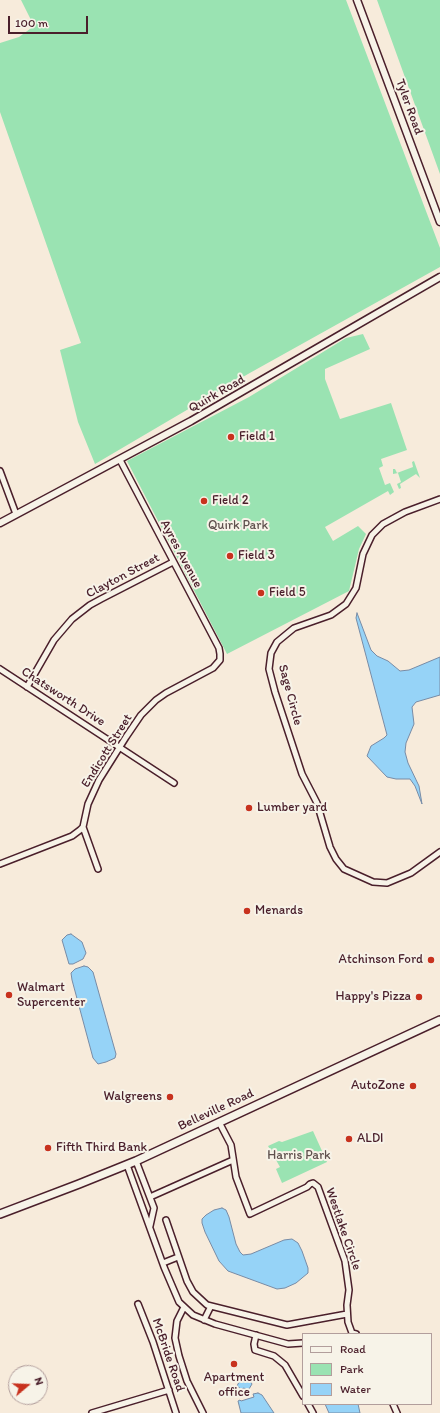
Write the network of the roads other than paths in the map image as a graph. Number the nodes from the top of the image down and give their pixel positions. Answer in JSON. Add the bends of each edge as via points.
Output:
{"nodes":[{"id":1,"x":357,"y":0,"type":"edge"},
{"id":2,"x":440,"y":222,"type":"edge"},
{"id":3,"x":440,"y":277,"type":"edge"},
{"id":4,"x":120,"y":460,"type":"junction"},
{"id":5,"x":0,"y":471,"type":"edge"},
{"id":6,"x":440,"y":499,"type":"edge"},
{"id":7,"x":16,"y":514,"type":"junction"},
{"id":8,"x":0,"y":523,"type":"edge"},
{"id":9,"x":173,"y":562,"type":"junction"},
{"id":10,"x":220,"y":660,"type":"joint"},
{"id":11,"x":0,"y":669,"type":"edge"},
{"id":12,"x":27,"y":687,"type":"junction"},
{"id":13,"x":119,"y":747,"type":"junction"},
{"id":14,"x":174,"y":783,"type":"dead end"},
{"id":15,"x":83,"y":827,"type":"junction"},
{"id":16,"x":440,"y":852,"type":"edge"},
{"id":17,"x":0,"y":864,"type":"edge"},
{"id":18,"x":98,"y":869,"type":"dead end"},
{"id":19,"x":440,"y":1020,"type":"edge"},
{"id":20,"x":218,"y":1122,"type":"junction"},
{"id":21,"x":233,"y":1160,"type":"junction"},
{"id":22,"x":136,"y":1161,"type":"junction"},
{"id":23,"x":127,"y":1165,"type":"junction"},
{"id":24,"x":150,"y":1197,"type":"junction"},
{"id":25,"x":0,"y":1214,"type":"edge"},
{"id":26,"x":166,"y":1220,"type":"dead end"},
{"id":27,"x":150,"y":1227,"type":"junction"},
{"id":28,"x":178,"y":1256,"type":"junction"},
{"id":29,"x":163,"y":1263,"type":"junction"},
{"id":30,"x":138,"y":1304,"type":"dead end"},
{"id":31,"x":211,"y":1306,"type":"junction"},
{"id":32,"x":184,"y":1308,"type":"junction"},
{"id":33,"x":347,"y":1314,"type":"junction"},
{"id":34,"x":204,"y":1320,"type":"junction"},
{"id":35,"x":352,"y":1333,"type":"edge"},
{"id":36,"x":256,"y":1335,"type":"junction"},
{"id":37,"x":302,"y":1343,"type":"edge"},
{"id":38,"x":168,"y":1390,"type":"junction"},
{"id":39,"x":302,"y":1394,"type":"edge"},
{"id":40,"x":92,"y":1413,"type":"edge"},
{"id":41,"x":176,"y":1413,"type":"edge"},
{"id":42,"x":203,"y":1413,"type":"edge"}],
"edges":[{"from":1,"to":2,"type":"street","name":"Tyler Road"},
{"from":3,"to":4,"type":"street","name":"Quirk Road"},
{"from":4,"to":7,"type":"street","name":"Quirk Road"},
{"from":4,"to":9,"type":"street","name":"Ayres Avenue"},
{"from":5,"to":7,"type":"street"},
{"from":6,"to":16,"type":"street","name":"Sage Circle","via":[[405,512],[383,524],[372,535],[363,554],[356,588],[346,604],[331,615],[294,628],[277,642],[271,653],[269,669],[302,774],[317,803],[330,847],[344,869],[373,882],[387,882],[411,873]]},
{"from":7,"to":8,"type":"street","name":"Quirk Road"},
{"from":9,"to":10,"type":"street","name":"Ayres Avenue","via":[[219,648]]},
{"from":9,"to":12,"type":"street","name":"Clayton Street","via":[[100,599],[72,619],[54,640]]},
{"from":10,"to":13,"type":"street","name":"Endicott Street","via":[[213,668],[156,700],[141,715]]},
{"from":11,"to":12,"type":"street","name":"Chatsworth Drive"},
{"from":12,"to":13,"type":"street","name":"Chatsworth Drive"},
{"from":13,"to":14,"type":"street","name":"Chatsworth Drive"},
{"from":13,"to":15,"type":"street","name":"Endicott Street","via":[[94,790]]},
{"from":15,"to":17,"type":"street","via":[[72,836]]},
{"from":15,"to":18,"type":"street"},
{"from":19,"to":20,"type":"main road","name":"Belleville Road"},
{"from":20,"to":21,"type":"street","name":"Westlake Circle","via":[[231,1145]]},
{"from":20,"to":22,"type":"main road","name":"Belleville Road"},
{"from":21,"to":24,"type":"street"},
{"from":21,"to":33,"type":"street","name":"Westlake Circle","via":[[236,1177],[250,1214],[310,1184],[318,1187],[345,1261],[349,1290]]},
{"from":22,"to":23,"type":"main road","name":"Belleville Road"},
{"from":22,"to":24,"type":"street"},
{"from":23,"to":25,"type":"main road","name":"Belleville Road"},
{"from":23,"to":27,"type":"street"},
{"from":24,"to":27,"type":"street","via":[[154,1208]]},
{"from":26,"to":28,"type":"street"},
{"from":27,"to":29,"type":"street"},
{"from":28,"to":29,"type":"street"},
{"from":28,"to":31,"type":"street","via":[[193,1292],[202,1302]]},
{"from":29,"to":32,"type":"street"},
{"from":30,"to":38,"type":"street","name":"McBride Road"},
{"from":31,"to":33,"type":"street","via":[[287,1325]]},
{"from":31,"to":34,"type":"street"},
{"from":32,"to":34,"type":"street"},
{"from":32,"to":42,"type":"street","via":[[177,1322],[174,1338],[187,1381]]},
{"from":33,"to":35,"type":"street","name":"Westlake Circle"},
{"from":34,"to":36,"type":"street"},
{"from":36,"to":37,"type":"street","via":[[288,1344]]},
{"from":36,"to":39,"type":"street","via":[[255,1350],[274,1356],[285,1365]]},
{"from":38,"to":40,"type":"street"},
{"from":38,"to":41,"type":"street","name":"McBride Road"}]}
